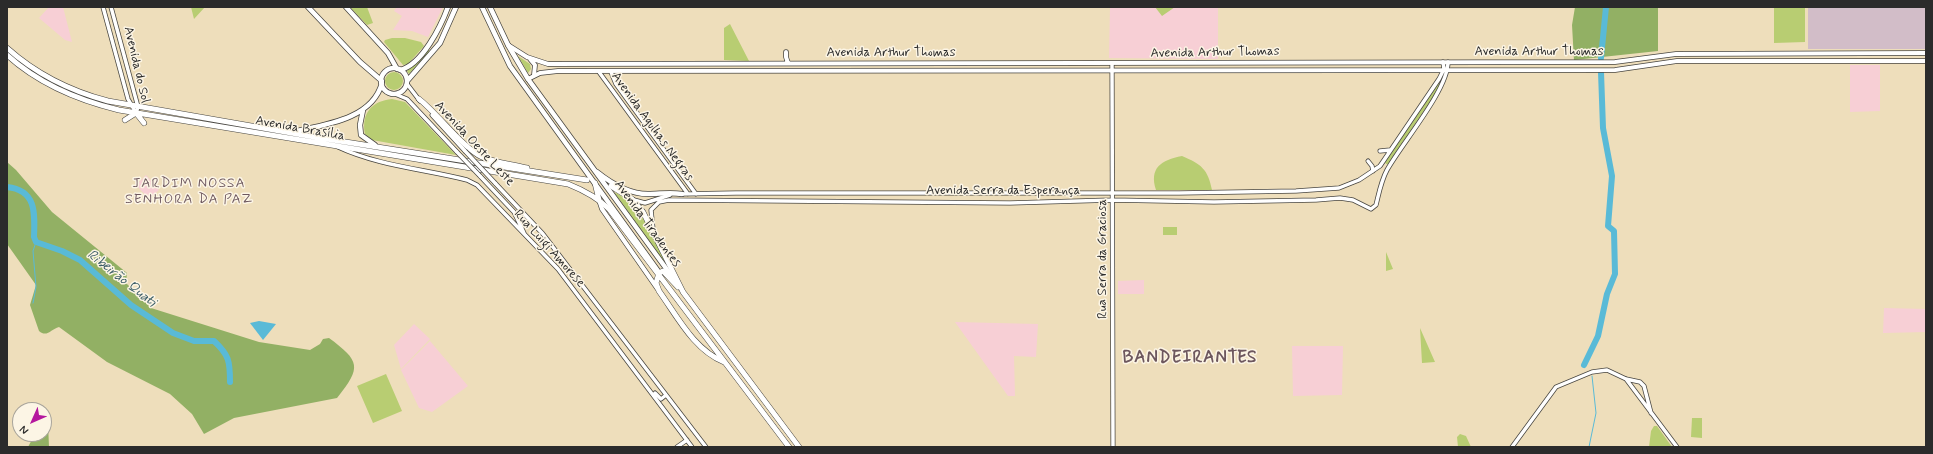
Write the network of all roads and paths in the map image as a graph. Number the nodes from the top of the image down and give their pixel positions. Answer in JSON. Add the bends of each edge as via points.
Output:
{"nodes":[{"id":1,"x":103,"y":7,"type":"edge"},
{"id":2,"x":111,"y":7,"type":"edge"},
{"id":3,"x":308,"y":7,"type":"edge"},
{"id":4,"x":346,"y":7,"type":"edge"},
{"id":5,"x":448,"y":7,"type":"edge"},
{"id":6,"x":456,"y":7,"type":"edge"},
{"id":7,"x":482,"y":7,"type":"edge"},
{"id":8,"x":490,"y":7,"type":"edge"},
{"id":9,"x":508,"y":45,"type":"junction"},
{"id":10,"x":7,"y":48,"type":"edge"},
{"id":11,"x":123,"y":50,"type":"junction"},
{"id":12,"x":116,"y":51,"type":"junction"},
{"id":13,"x":786,"y":52,"type":"dead end"},
{"id":14,"x":1926,"y":53,"type":"edge"},
{"id":15,"x":7,"y":55,"type":"edge"},
{"id":16,"x":527,"y":57,"type":"junction"},
{"id":17,"x":1926,"y":61,"type":"edge"},
{"id":18,"x":1446,"y":62,"type":"junction"},
{"id":19,"x":776,"y":63,"type":"junction"},
{"id":20,"x":788,"y":63,"type":"junction"},
{"id":21,"x":859,"y":63,"type":"junction"},
{"id":22,"x":925,"y":63,"type":"junction"},
{"id":23,"x":993,"y":63,"type":"junction"},
{"id":24,"x":592,"y":64,"type":"junction"},
{"id":25,"x":611,"y":64,"type":"junction"},
{"id":26,"x":735,"y":64,"type":"junction"},
{"id":27,"x":1112,"y":64,"type":"junction"},
{"id":28,"x":510,"y":66,"type":"junction"},
{"id":29,"x":1446,"y":69,"type":"junction"},
{"id":30,"x":399,"y":70,"type":"junction"},
{"id":31,"x":574,"y":71,"type":"junction"},
{"id":32,"x":735,"y":71,"type":"junction"},
{"id":33,"x":768,"y":71,"type":"junction"},
{"id":34,"x":859,"y":71,"type":"junction"},
{"id":35,"x":925,"y":71,"type":"junction"},
{"id":36,"x":994,"y":71,"type":"junction"},
{"id":37,"x":1112,"y":71,"type":"junction"},
{"id":38,"x":599,"y":72,"type":"junction"},
{"id":39,"x":611,"y":72,"type":"junction"},
{"id":40,"x":534,"y":75,"type":"junction"},
{"id":41,"x":528,"y":79,"type":"junction"},
{"id":42,"x":382,"y":82,"type":"junction"},
{"id":43,"x":407,"y":83,"type":"junction"},
{"id":44,"x":393,"y":94,"type":"junction"},
{"id":45,"x":377,"y":96,"type":"junction"},
{"id":46,"x":418,"y":99,"type":"junction"},
{"id":47,"x":131,"y":106,"type":"junction"},
{"id":48,"x":137,"y":110,"type":"junction"},
{"id":49,"x":363,"y":110,"type":"junction"},
{"id":50,"x":125,"y":120,"type":"dead end"},
{"id":51,"x":144,"y":123,"type":"dead end"},
{"id":52,"x":292,"y":132,"type":"junction"},
{"id":53,"x":655,"y":139,"type":"junction"},
{"id":54,"x":650,"y":142,"type":"junction"},
{"id":55,"x":336,"y":146,"type":"junction"},
{"id":56,"x":380,"y":147,"type":"junction"},
{"id":57,"x":1390,"y":150,"type":"junction"},
{"id":58,"x":1380,"y":151,"type":"dead end"},
{"id":59,"x":578,"y":160,"type":"junction"},
{"id":60,"x":1368,"y":162,"type":"dead end"},
{"id":61,"x":590,"y":166,"type":"junction"},
{"id":62,"x":1373,"y":171,"type":"junction"},
{"id":63,"x":551,"y":174,"type":"junction"},
{"id":64,"x":587,"y":180,"type":"dead end"},
{"id":65,"x":595,"y":182,"type":"junction"},
{"id":66,"x":610,"y":186,"type":"dead end"},
{"id":67,"x":1339,"y":188,"type":"junction"},
{"id":68,"x":1112,"y":192,"type":"junction"},
{"id":69,"x":682,"y":194,"type":"junction"},
{"id":70,"x":688,"y":194,"type":"junction"},
{"id":71,"x":696,"y":194,"type":"junction"},
{"id":72,"x":501,"y":198,"type":"junction"},
{"id":73,"x":1340,"y":198,"type":"junction"},
{"id":74,"x":632,"y":199,"type":"junction"},
{"id":75,"x":599,"y":200,"type":"junction"},
{"id":76,"x":1112,"y":200,"type":"junction"},
{"id":77,"x":501,"y":211,"type":"junction"},
{"id":78,"x":654,"y":232,"type":"junction"},
{"id":79,"x":525,"y":234,"type":"junction"},
{"id":80,"x":544,"y":234,"type":"joint"},
{"id":81,"x":659,"y":273,"type":"junction"},
{"id":82,"x":659,"y":291,"type":"junction"},
{"id":83,"x":684,"y":292,"type":"junction"},
{"id":84,"x":708,"y":340,"type":"junction"},
{"id":85,"x":715,"y":358,"type":"junction"},
{"id":86,"x":725,"y":363,"type":"junction"},
{"id":87,"x":1626,"y":379,"type":"junction"},
{"id":88,"x":646,"y":384,"type":"junction"},
{"id":89,"x":666,"y":395,"type":"junction"},
{"id":90,"x":1651,"y":413,"type":"junction"},
{"id":91,"x":687,"y":440,"type":"junction"},
{"id":92,"x":1676,"y":446,"type":"edge"},
{"id":93,"x":677,"y":447,"type":"edge"},
{"id":94,"x":692,"y":447,"type":"edge"},
{"id":95,"x":706,"y":447,"type":"edge"},
{"id":96,"x":789,"y":447,"type":"edge"},
{"id":97,"x":799,"y":447,"type":"edge"},
{"id":98,"x":1113,"y":447,"type":"edge"},
{"id":99,"x":1512,"y":447,"type":"edge"}],
"edges":[{"from":1,"to":12,"type":"street","name":"Avenida do Sol"},
{"from":2,"to":11,"type":"street","name":"Avenida do Sol"},
{"from":3,"to":42,"type":"main road"},
{"from":4,"to":30,"type":"main road","via":[[388,53]]},
{"from":5,"to":30,"type":"main road","via":[[421,54],[410,66]]},
{"from":6,"to":43,"type":"main road","via":[[440,43]]},
{"from":7,"to":28,"type":"main road","name":"Avenida Tiradentes"},
{"from":8,"to":9,"type":"main road","name":"Avenida Tiradentes"},
{"from":9,"to":16,"type":"main road","name":"Avenida Arthur Thomas"},
{"from":9,"to":41,"type":"main road","name":"Avenida Tiradentes"},
{"from":10,"to":47,"type":"highway","name":"Avenida Brasília","via":[[40,73],[70,88],[90,96]]},
{"from":11,"to":12,"type":"street"},
{"from":11,"to":48,"type":"street","name":"Avenida do Sol"},
{"from":12,"to":47,"type":"street","name":"Avenida do Sol"},
{"from":13,"to":20,"type":"main road"},
{"from":14,"to":18,"type":"main road","name":"Avenida Arthur Thomas","via":[[1676,54],[1614,62]]},
{"from":15,"to":48,"type":"highway","name":"Avenida Brasília","via":[[35,77],[68,94],[103,106]]},
{"from":16,"to":24,"type":"main road","name":"Avenida Arthur Thomas","via":[[548,64]]},
{"from":16,"to":40,"type":"main road","via":[[535,65]]},
{"from":17,"to":29,"type":"main road","name":"Avenida Arthur Thomas","via":[[1683,61],[1615,70]]},
{"from":18,"to":27,"type":"main road","name":"Avenida Arthur Thomas"},
{"from":18,"to":29,"type":"street"},
{"from":19,"to":20,"type":"main road","name":"Avenida Arthur Thomas"},
{"from":19,"to":26,"type":"main road","name":"Avenida Arthur Thomas"},
{"from":19,"to":33,"type":"main road"},
{"from":20,"to":21,"type":"main road","name":"Avenida Arthur Thomas"},
{"from":21,"to":22,"type":"main road","name":"Avenida Arthur Thomas"},
{"from":21,"to":34,"type":"main road"},
{"from":22,"to":23,"type":"main road","name":"Avenida Arthur Thomas"},
{"from":22,"to":35,"type":"main road"},
{"from":23,"to":27,"type":"main road","name":"Avenida Arthur Thomas"},
{"from":23,"to":36,"type":"main road"},
{"from":24,"to":25,"type":"main road","name":"Avenida Arthur Thomas"},
{"from":24,"to":31,"type":"main road","via":[[576,68]]},
{"from":25,"to":26,"type":"main road","name":"Avenida Arthur Thomas"},
{"from":25,"to":39,"type":"main road"},
{"from":26,"to":32,"type":"main road"},
{"from":27,"to":37,"type":"street","name":"Rua Serra da Graciosa"},
{"from":28,"to":41,"type":"main road","via":[[523,78]]},
{"from":28,"to":59,"type":"main road","name":"Avenida Tiradentes"},
{"from":29,"to":37,"type":"main road","name":"Avenida Arthur Thomas"},
{"from":29,"to":57,"type":"street"},
{"from":29,"to":73,"type":"street","name":"Avenida Serra da Esperança","via":[[1445,81],[1439,92],[1386,171],[1376,205],[1368,209],[1352,200]]},
{"from":30,"to":42,"type":"main road","via":[[388,70],[382,77]]},
{"from":30,"to":43,"type":"main road","via":[[406,76]]},
{"from":31,"to":38,"type":"main road","name":"Avenida Arthur Thomas"},
{"from":31,"to":40,"type":"main road","name":"Avenida Arthur Thomas"},
{"from":32,"to":33,"type":"main road","name":"Avenida Arthur Thomas"},
{"from":32,"to":39,"type":"main road","name":"Avenida Arthur Thomas"},
{"from":33,"to":34,"type":"main road","name":"Avenida Arthur Thomas"},
{"from":34,"to":35,"type":"main road","name":"Avenida Arthur Thomas"},
{"from":35,"to":36,"type":"main road","name":"Avenida Arthur Thomas"},
{"from":36,"to":37,"type":"main road","name":"Avenida Arthur Thomas"},
{"from":37,"to":68,"type":"street","name":"Rua Serra da Graciosa"},
{"from":38,"to":39,"type":"main road","name":"Avenida Arthur Thomas"},
{"from":38,"to":54,"type":"street","name":"Avenida Agulhas Negras"},
{"from":39,"to":53,"type":"street","name":"Avenida Agulhas Negras","via":[[616,84]]},
{"from":40,"to":41,"type":"main road","name":"Avenida Arthur Thomas"},
{"from":41,"to":61,"type":"main road","name":"Avenida Tiradentes"},
{"from":42,"to":44,"type":"main road","via":[[384,89]]},
{"from":42,"to":45,"type":"main road"},
{"from":43,"to":44,"type":"main road","via":[[403,91]]},
{"from":43,"to":46,"type":"street","name":"Avenida Oeste Leste"},
{"from":44,"to":45,"type":"main road"},
{"from":44,"to":72,"type":"street","bridge":true,"via":[[407,99]]},
{"from":45,"to":49,"type":"main road"},
{"from":46,"to":63,"type":"highway","via":[[432,108],[478,155]]},
{"from":46,"to":80,"type":"street","name":"Avenida Oeste Leste","bridge":true},
{"from":47,"to":48,"type":"highway","name":"Avenida Brasília"},
{"from":48,"to":50,"type":"highway"},
{"from":48,"to":51,"type":"highway"},
{"from":48,"to":52,"type":"highway","name":"Avenida Brasília"},
{"from":48,"to":55,"type":"highway","name":"Avenida Brasília"},
{"from":49,"to":52,"type":"main road","via":[[339,121]]},
{"from":49,"to":56,"type":"main road","via":[[360,125],[362,135],[371,144]]},
{"from":52,"to":56,"type":"highway","name":"Avenida Brasília"},
{"from":53,"to":54,"type":"street"},
{"from":53,"to":71,"type":"street","name":"Avenida Agulhas Negras"},
{"from":54,"to":70,"type":"street","name":"Avenida Agulhas Negras"},
{"from":55,"to":75,"type":"highway","name":"Avenida Brasília","via":[[568,184]]},
{"from":55,"to":77,"type":"street","name":"Rua Luigi Amorese","via":[[378,161],[472,181]]},
{"from":56,"to":63,"type":"highway","name":"Avenida Brasília"},
{"from":57,"to":58,"type":"street"},
{"from":57,"to":62,"type":"street","name":"Avenida Serra da Esperança","via":[[1380,166]]},
{"from":59,"to":61,"type":"main road"},
{"from":59,"to":65,"type":"main road","name":"Avenida Tiradentes"},
{"from":60,"to":62,"type":"street"},
{"from":61,"to":69,"type":"main road","via":[[608,180],[629,191],[642,194]]},
{"from":61,"to":83,"type":"main road","name":"Avenida Tiradentes"},
{"from":62,"to":67,"type":"street","name":"Avenida Serra da Esperança"},
{"from":63,"to":64,"type":"highway","name":"Avenida Brasília"},
{"from":65,"to":75,"type":"highway"},
{"from":65,"to":81,"type":"main road","name":"Avenida Tiradentes"},
{"from":66,"to":74,"type":"highway"},
{"from":67,"to":68,"type":"street","name":"Avenida Serra da Esperança","via":[[1296,191]]},
{"from":67,"to":73,"type":"street"},
{"from":68,"to":71,"type":"street","name":"Avenida Serra da Esperança"},
{"from":68,"to":76,"type":"street","name":"Rua Serra da Graciosa"},
{"from":69,"to":70,"type":"street","name":"Avenida Serra da Esperança"},
{"from":69,"to":74,"type":"street","name":"Avenida Serra da Esperança","via":[[645,202]]},
{"from":70,"to":71,"type":"street","name":"Avenida Serra da Esperança"},
{"from":72,"to":77,"type":"street"},
{"from":72,"to":79,"type":"street","via":[[514,212]]},
{"from":73,"to":76,"type":"street","name":"Avenida Serra da Esperança","via":[[1214,202]]},
{"from":74,"to":78,"type":"highway"},
{"from":75,"to":81,"type":"highway","via":[[609,209],[652,268]]},
{"from":75,"to":82,"type":"main road","via":[[602,210]]},
{"from":76,"to":78,"type":"street","name":"Avenida Serra da Esperança","via":[[1010,203],[664,200],[651,210]]},
{"from":76,"to":98,"type":"street","name":"Rua Serra da Graciosa"},
{"from":77,"to":79,"type":"street","name":"Rua Luigi Amorese"},
{"from":78,"to":83,"type":"highway"},
{"from":79,"to":88,"type":"street","name":"Rua Luigi Amorese","via":[[558,269]]},
{"from":80,"to":89,"type":"street","name":"Rua Luigi Amorese"},
{"from":81,"to":82,"type":"highway","via":[[656,283]]},
{"from":81,"to":83,"type":"highway","via":[[666,273]]},
{"from":81,"to":84,"type":"highway","name":"Avenida Tiradentes"},
{"from":82,"to":85,"type":"highway","via":[[698,345]]},
{"from":83,"to":97,"type":"highway","name":"Avenida Tiradentes"},
{"from":84,"to":85,"type":"highway"},
{"from":84,"to":86,"type":"highway","name":"Avenida Tiradentes"},
{"from":85,"to":86,"type":"highway"},
{"from":86,"to":96,"type":"highway","name":"Avenida Tiradentes"},
{"from":87,"to":90,"type":"street"},
{"from":87,"to":90,"type":"street","via":[[1642,384]]},
{"from":87,"to":99,"type":"street","via":[[1614,372],[1599,370],[1559,384]]},
{"from":88,"to":89,"type":"street","via":[[661,399]]},
{"from":88,"to":91,"type":"street","name":"Rua Luigi Amorese"},
{"from":89,"to":95,"type":"street","name":"Rua Luigi Amorese"},
{"from":90,"to":92,"type":"street"},
{"from":91,"to":93,"type":"street"},
{"from":91,"to":94,"type":"street","name":"Rua Luigi Amorese"}]}
